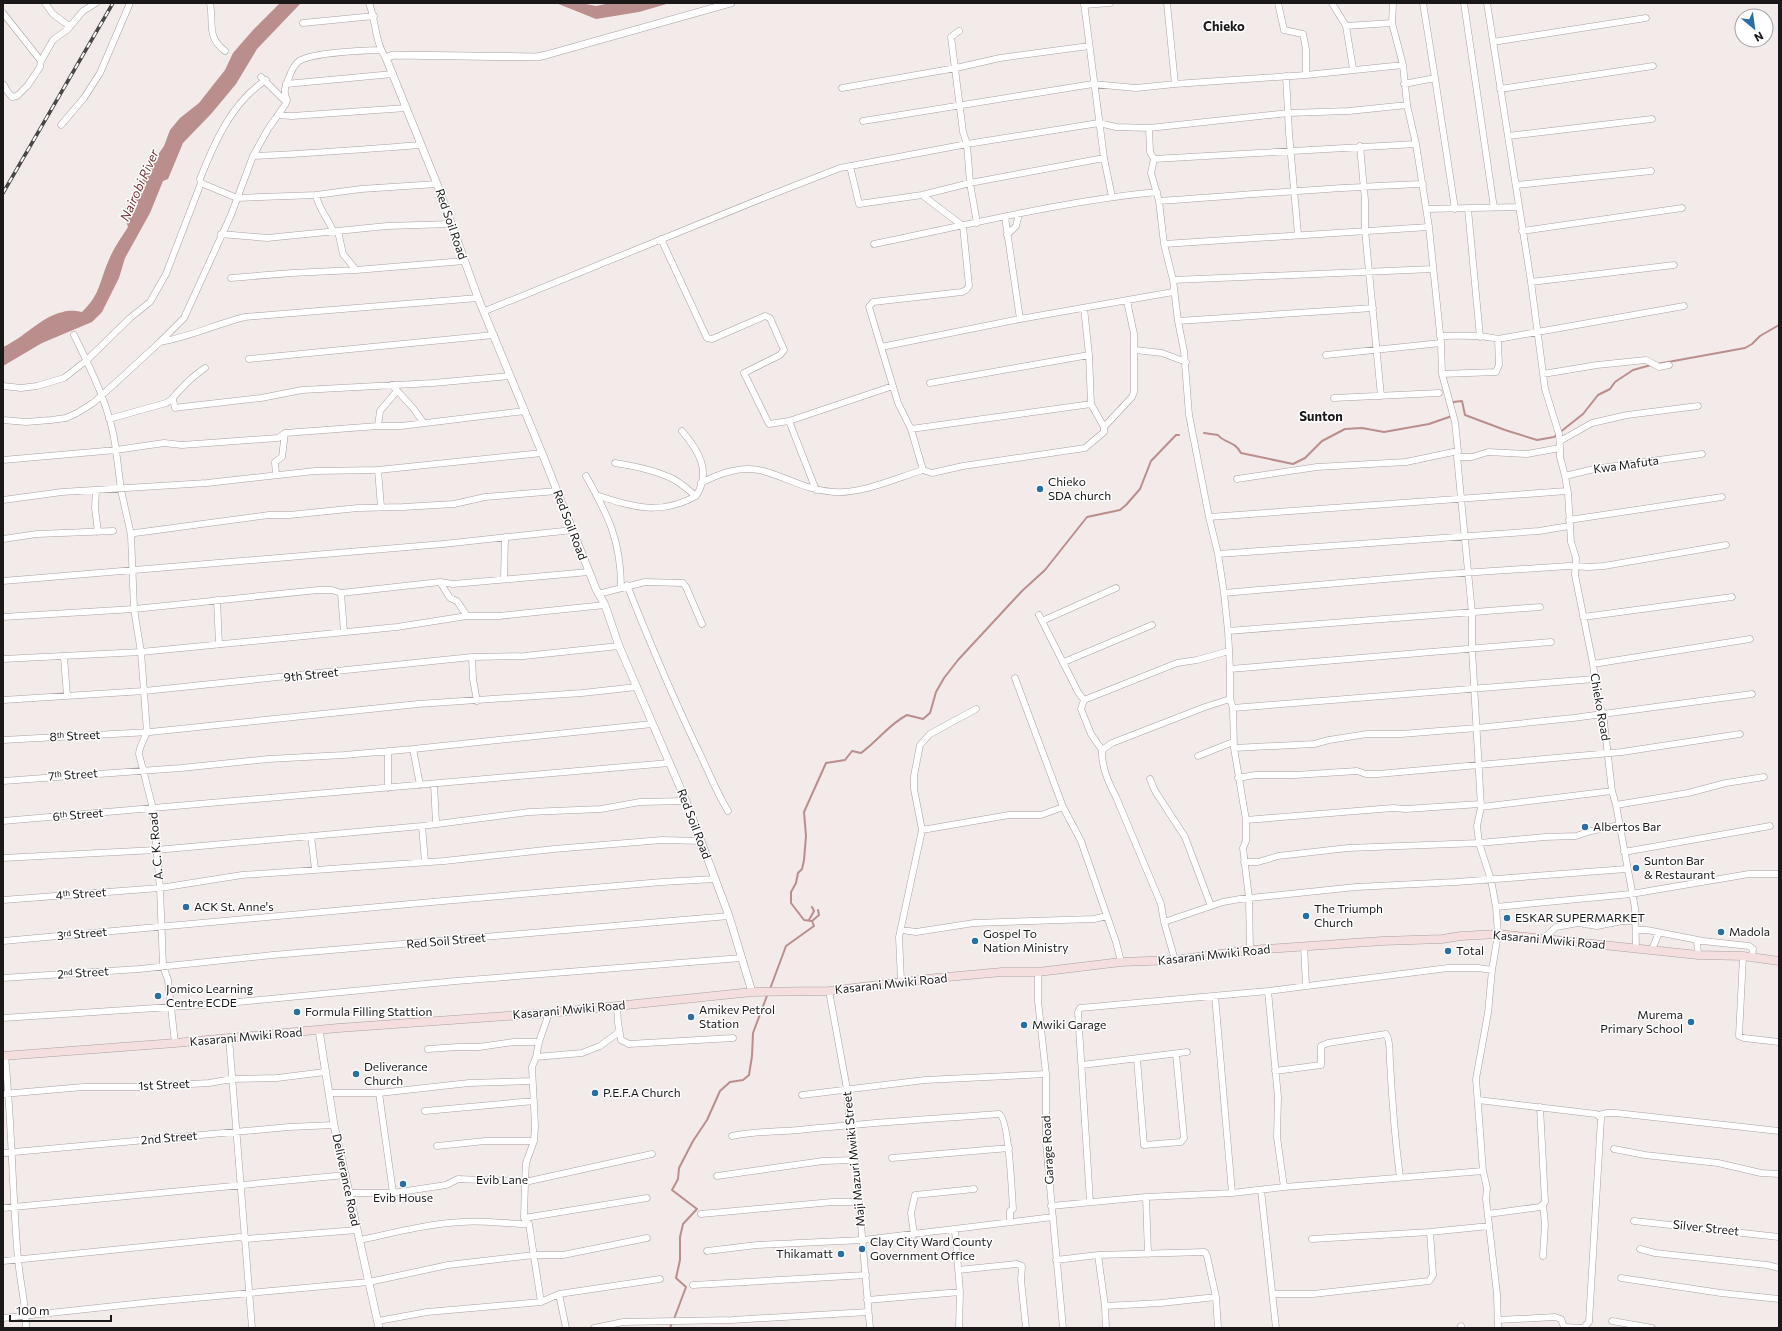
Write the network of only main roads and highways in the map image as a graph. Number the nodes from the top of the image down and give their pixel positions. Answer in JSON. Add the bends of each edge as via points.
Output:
{"nodes":[{"id":1,"x":1779,"y":961,"type":"edge"},
{"id":2,"x":4,"y":1056,"type":"edge"}],
"edges":[{"from":1,"to":2,"type":"main road","name":"Kasarani Mwiki Road","via":[[1498,934],[1250,950],[1175,960],[1121,962],[1038,972],[1002,972],[829,990],[752,992],[549,1012]]}]}
